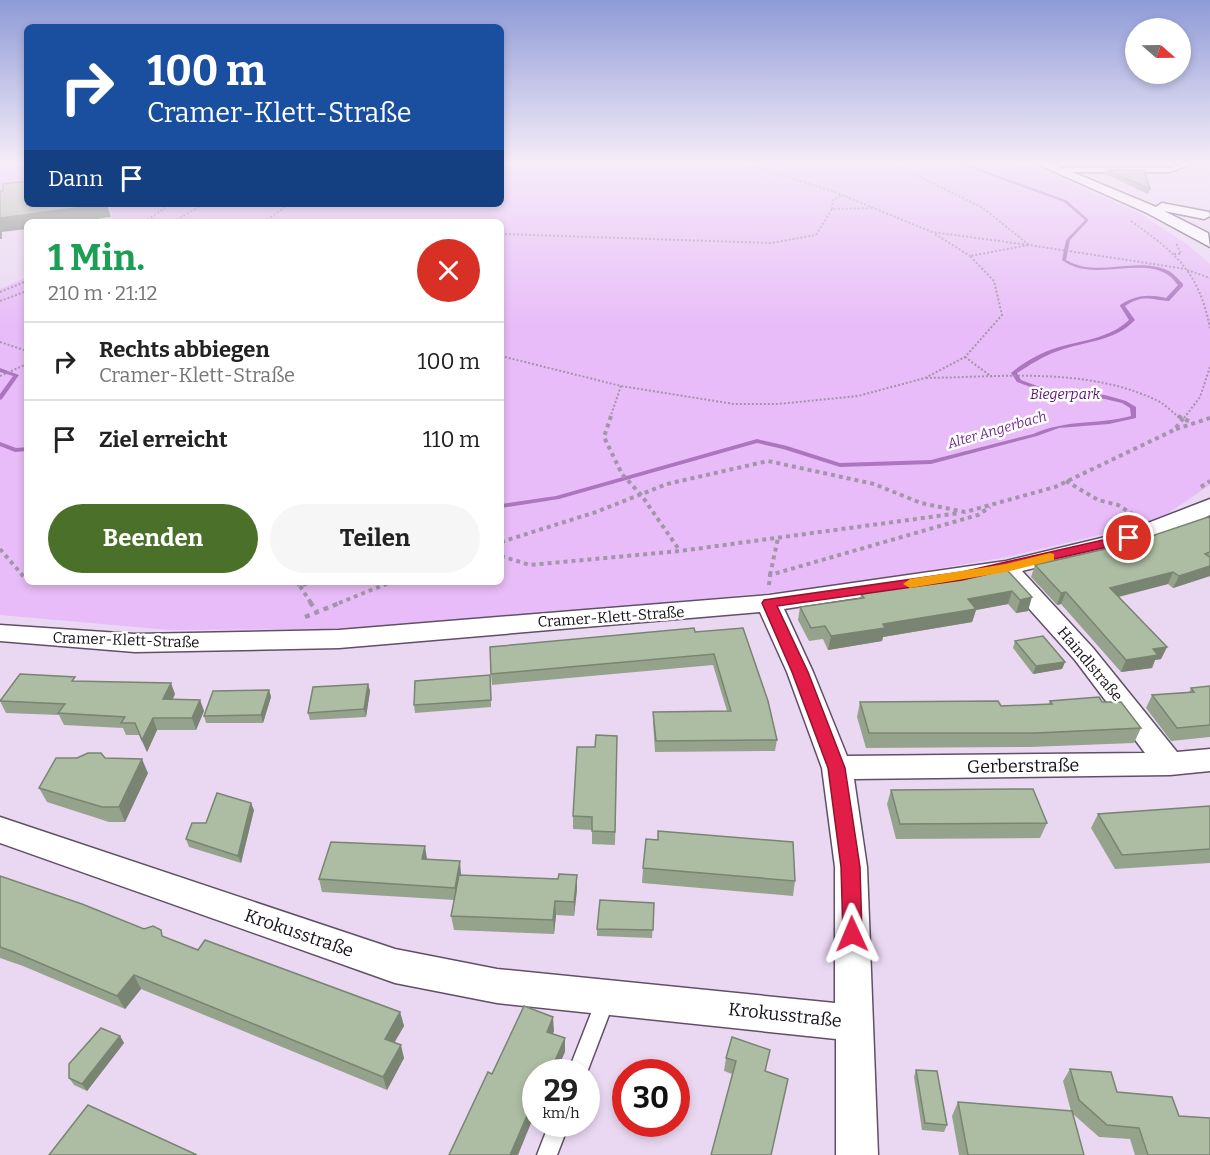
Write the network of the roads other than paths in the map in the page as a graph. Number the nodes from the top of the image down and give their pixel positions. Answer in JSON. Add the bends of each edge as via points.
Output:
{"nodes":[{"id":1,"x":1166,"y":218,"type":"edge"},
{"id":2,"x":1204,"y":218,"type":"edge"},
{"id":3,"x":1206,"y":240,"type":"edge"},
{"id":4,"x":1210,"y":506,"type":"edge"},
{"id":5,"x":1006,"y":568,"type":"junction"},
{"id":6,"x":769,"y":590,"type":"junction"},
{"id":7,"x":0,"y":633,"type":"edge"},
{"id":8,"x":1210,"y":760,"type":"edge"},
{"id":9,"x":1170,"y":764,"type":"junction"},
{"id":10,"x":837,"y":768,"type":"junction"},
{"id":11,"x":0,"y":830,"type":"edge"},
{"id":12,"x":607,"y":996,"type":"junction"},
{"id":13,"x":855,"y":1023,"type":"junction"},
{"id":14,"x":583,"y":1059,"type":"edge"},
{"id":15,"x":554,"y":1137,"type":"edge"},
{"id":16,"x":547,"y":1155,"type":"edge"},
{"id":17,"x":857,"y":1155,"type":"edge"}],
"edges":[{"from":1,"to":3,"type":"street"},
{"from":2,"to":3,"type":"street","via":[[1200,227]]},
{"from":4,"to":5,"type":"street","name":"Cramer-Klett-Straße","via":[[1129,538]]},
{"from":5,"to":6,"type":"street","name":"Cramer-Klett-Straße"},
{"from":5,"to":9,"type":"street","name":"Haindlstraße","via":[[1084,654]]},
{"from":6,"to":7,"type":"street","name":"Cramer-Klett-Straße","via":[[339,639],[135,643]]},
{"from":6,"to":10,"type":"street"},
{"from":8,"to":9,"type":"street","name":"Gerberstraße"},
{"from":9,"to":10,"type":"street","name":"Gerberstraße"},
{"from":10,"to":13,"type":"street","via":[[851,867]]},
{"from":11,"to":12,"type":"street","name":"Krokusstraße","via":[[395,966],[497,986]]},
{"from":12,"to":13,"type":"street","name":"Krokusstraße"},
{"from":12,"to":14,"type":"lane"},
{"from":13,"to":17,"type":"street"},
{"from":15,"to":16,"type":"lane"}]}
